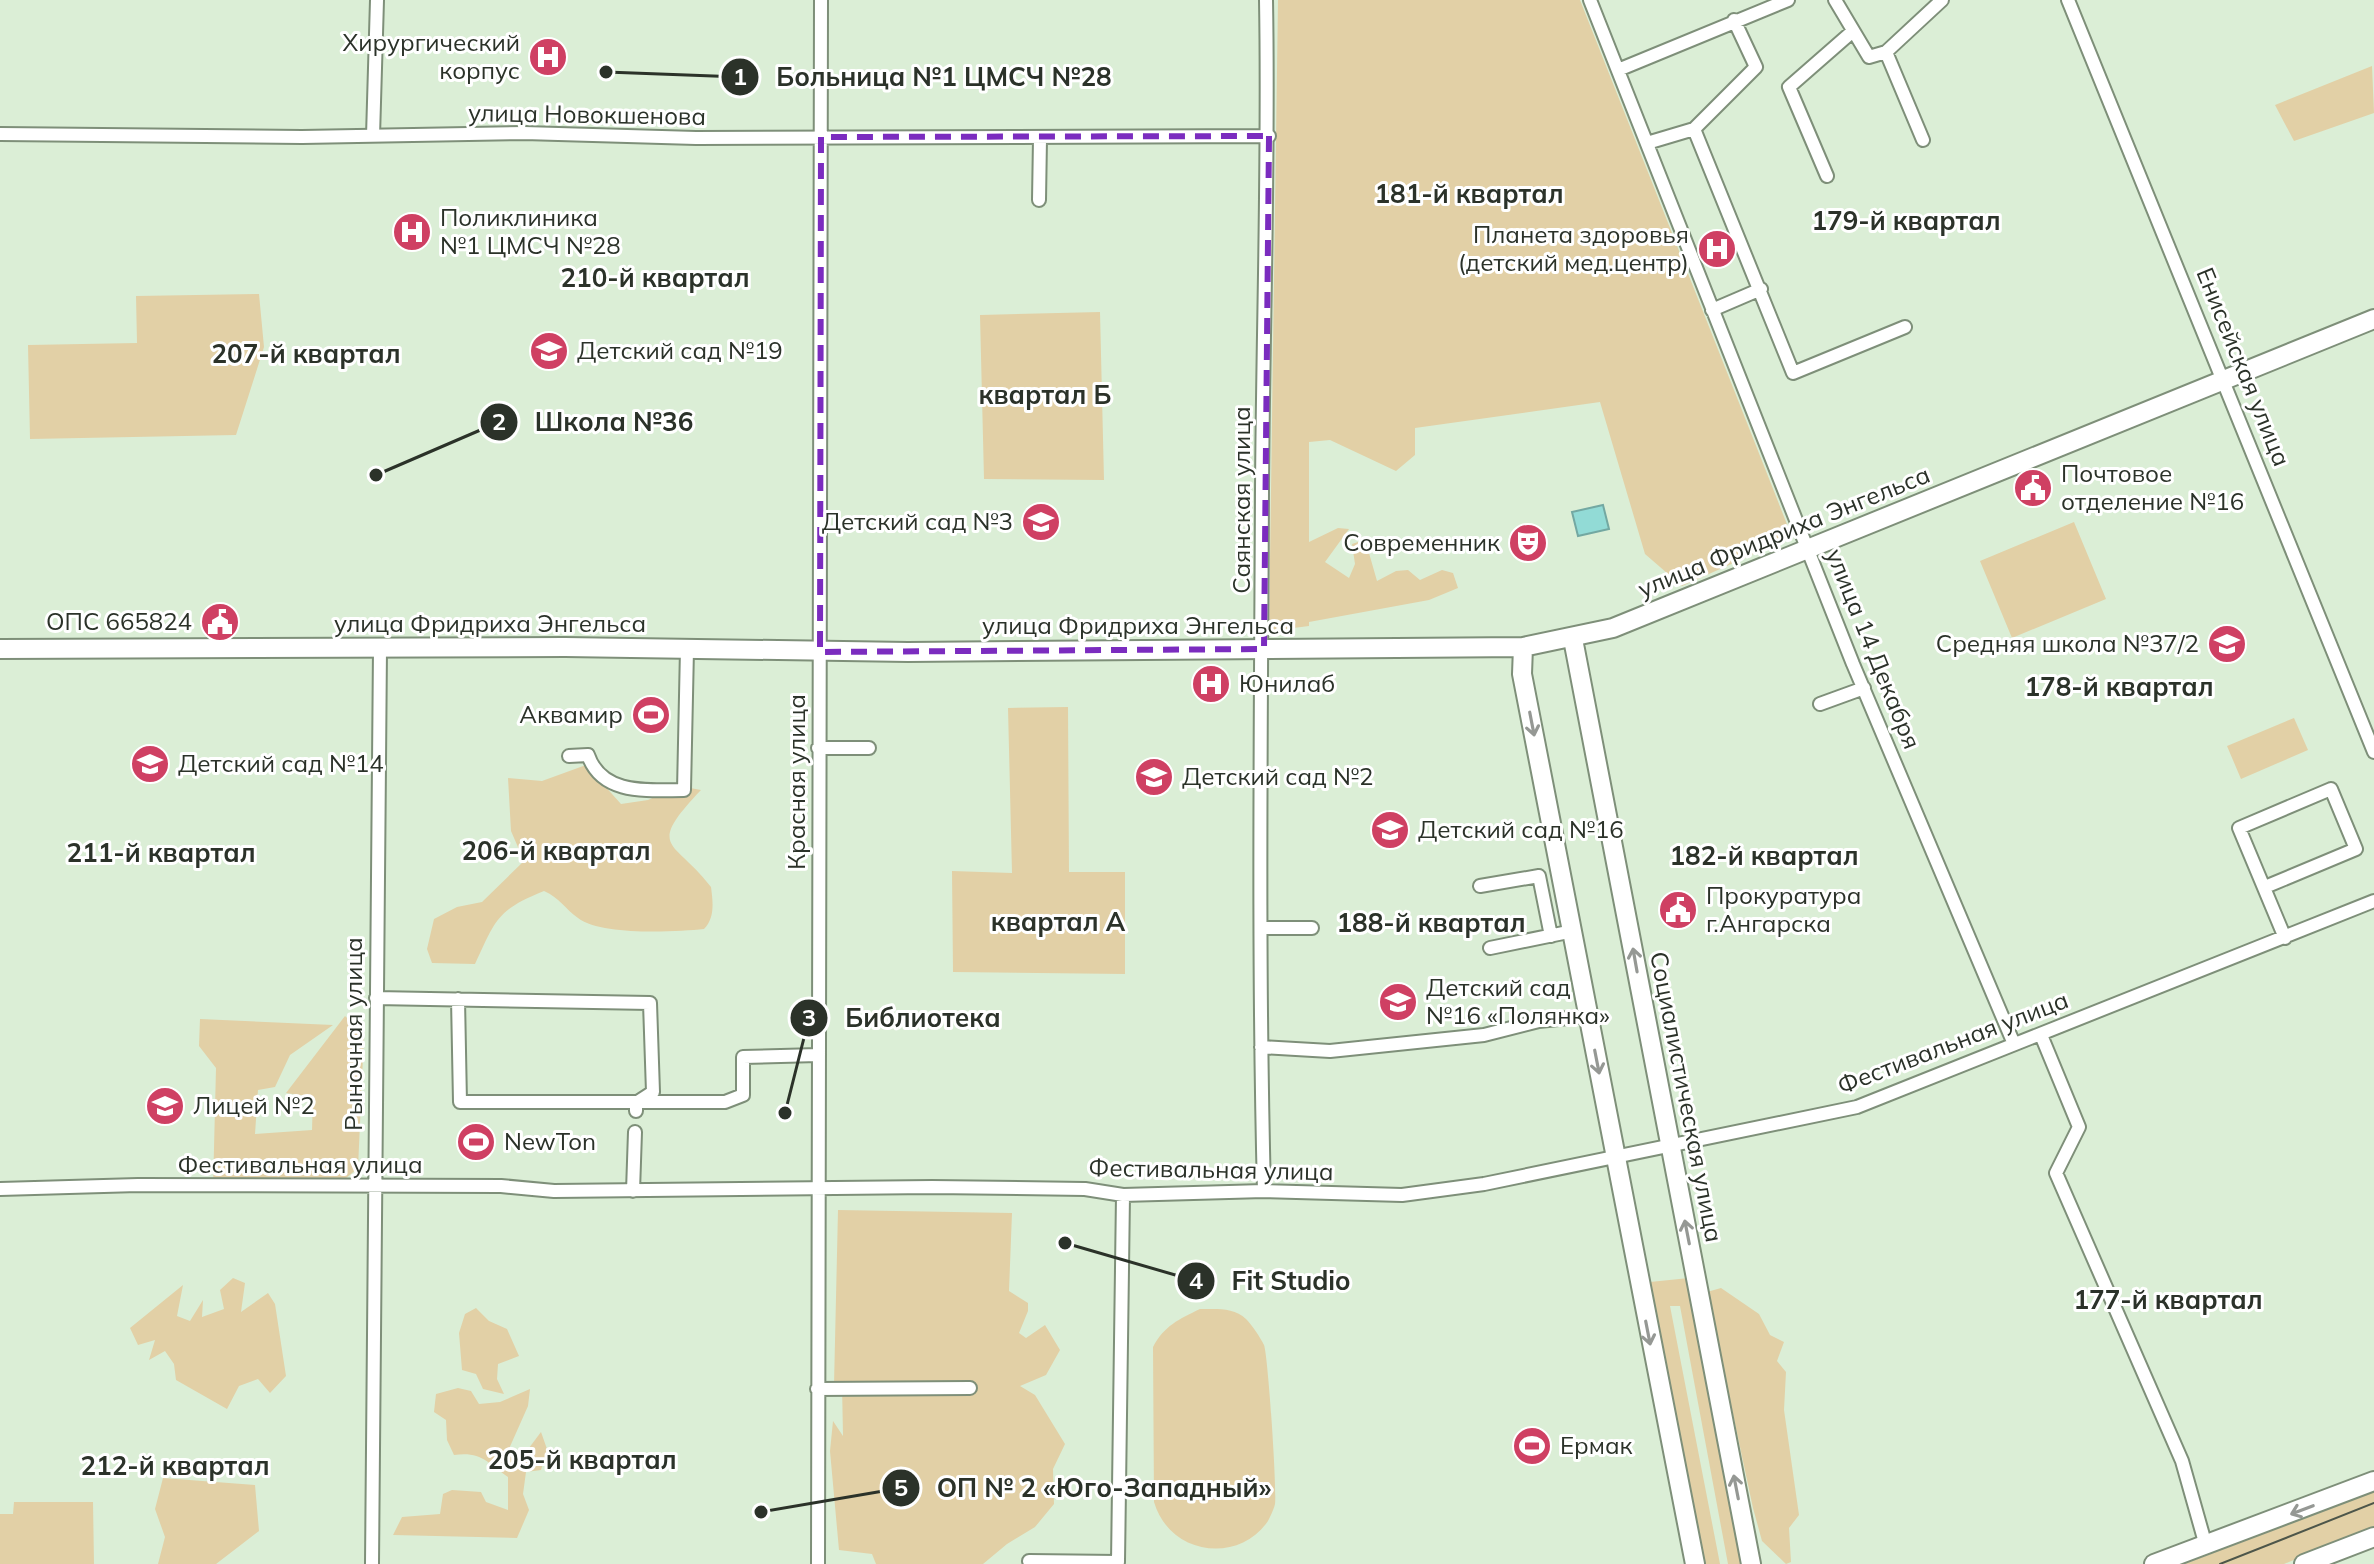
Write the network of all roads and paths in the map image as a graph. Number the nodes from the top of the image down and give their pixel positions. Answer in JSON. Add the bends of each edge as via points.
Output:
{"nodes":[{"id":1,"x":377,"y":0,"type":"edge"},
{"id":2,"x":821,"y":0,"type":"edge"},
{"id":3,"x":1266,"y":0,"type":"edge"},
{"id":4,"x":1590,"y":0,"type":"edge"},
{"id":5,"x":1788,"y":0,"type":"edge"},
{"id":6,"x":1835,"y":0,"type":"edge"},
{"id":7,"x":1942,"y":0,"type":"edge"},
{"id":8,"x":2068,"y":0,"type":"edge"},
{"id":9,"x":1734,"y":20,"type":"junction"},
{"id":10,"x":1853,"y":31,"type":"junction"},
{"id":11,"x":1886,"y":52,"type":"junction"},
{"id":12,"x":1618,"y":70,"type":"junction"},
{"id":13,"x":1694,"y":129,"type":"junction"},
{"id":14,"x":0,"y":134,"type":"edge"},
{"id":15,"x":373,"y":136,"type":"junction"},
{"id":16,"x":1269,"y":136,"type":"junction"},
{"id":17,"x":821,"y":137,"type":"junction"},
{"id":18,"x":1040,"y":139,"type":"junction"},
{"id":19,"x":1923,"y":140,"type":"dead end"},
{"id":20,"x":1647,"y":143,"type":"junction"},
{"id":21,"x":1827,"y":176,"type":"dead end"},
{"id":22,"x":1039,"y":200,"type":"dead end"},
{"id":23,"x":1761,"y":289,"type":"junction"},
{"id":24,"x":1712,"y":310,"type":"junction"},
{"id":25,"x":2374,"y":319,"type":"edge"},
{"id":26,"x":1905,"y":327,"type":"dead end"},
{"id":27,"x":2225,"y":380,"type":"junction"},
{"id":28,"x":1808,"y":549,"type":"junction"},
{"id":29,"x":1573,"y":639,"type":"junction"},
{"id":30,"x":1523,"y":647,"type":"junction"},
{"id":31,"x":0,"y":649,"type":"edge"},
{"id":32,"x":380,"y":649,"type":"junction"},
{"id":33,"x":687,"y":649,"type":"junction"},
{"id":34,"x":1264,"y":649,"type":"junction"},
{"id":35,"x":820,"y":652,"type":"junction"},
{"id":36,"x":1864,"y":688,"type":"junction"},
{"id":37,"x":1820,"y":704,"type":"dead end"},
{"id":38,"x":818,"y":748,"type":"junction"},
{"id":39,"x":869,"y":748,"type":"dead end"},
{"id":40,"x":2374,"y":752,"type":"edge"},
{"id":41,"x":569,"y":756,"type":"dead end"},
{"id":42,"x":1480,"y":886,"type":"dead end"},
{"id":43,"x":2265,"y":887,"type":"junction"},
{"id":44,"x":2374,"y":901,"type":"edge"},
{"id":45,"x":1261,"y":928,"type":"junction"},
{"id":46,"x":1312,"y":928,"type":"dead end"},
{"id":47,"x":1573,"y":931,"type":"junction"},
{"id":48,"x":1551,"y":936,"type":"junction"},
{"id":49,"x":2285,"y":938,"type":"junction"},
{"id":50,"x":1490,"y":948,"type":"dead end"},
{"id":51,"x":376,"y":998,"type":"junction"},
{"id":52,"x":458,"y":999,"type":"junction"},
{"id":53,"x":1588,"y":1016,"type":"junction"},
{"id":54,"x":2041,"y":1035,"type":"junction"},
{"id":55,"x":2014,"y":1044,"type":"junction"},
{"id":56,"x":1261,"y":1047,"type":"junction"},
{"id":57,"x":818,"y":1055,"type":"junction"},
{"id":58,"x":636,"y":1107,"type":"junction"},
{"id":59,"x":635,"y":1132,"type":"dead end"},
{"id":60,"x":1670,"y":1146,"type":"junction"},
{"id":61,"x":1615,"y":1157,"type":"junction"},
{"id":62,"x":374,"y":1188,"type":"junction"},
{"id":63,"x":0,"y":1189,"type":"edge"},
{"id":64,"x":818,"y":1190,"type":"junction"},
{"id":65,"x":633,"y":1191,"type":"junction"},
{"id":66,"x":1264,"y":1191,"type":"junction"},
{"id":67,"x":1123,"y":1195,"type":"junction"},
{"id":68,"x":970,"y":1388,"type":"dead end"},
{"id":69,"x":817,"y":1389,"type":"junction"},
{"id":70,"x":2374,"y":1481,"type":"edge"},
{"id":71,"x":2374,"y":1537,"type":"edge"},
{"id":72,"x":2206,"y":1546,"type":"junction"},
{"id":73,"x":1029,"y":1561,"type":"dead end"},
{"id":74,"x":372,"y":1564,"type":"edge"},
{"id":75,"x":818,"y":1564,"type":"edge"},
{"id":76,"x":1695,"y":1564,"type":"edge"},
{"id":77,"x":1751,"y":1564,"type":"edge"},
{"id":78,"x":2154,"y":1564,"type":"edge"},
{"id":79,"x":2304,"y":1564,"type":"edge"}],
"edges":[{"from":1,"to":15,"type":"street"},
{"from":2,"to":17,"type":"street","name":"Красная улица"},
{"from":3,"to":16,"type":"street","name":"Саянская улица"},
{"from":4,"to":12,"type":"street","name":"улица 14 Декабря"},
{"from":5,"to":9,"type":"street"},
{"from":6,"to":10,"type":"street"},
{"from":7,"to":11,"type":"street"},
{"from":8,"to":27,"type":"street","name":"Енисейская улица"},
{"from":9,"to":12,"type":"street"},
{"from":9,"to":13,"type":"street","via":[[1756,67]]},
{"from":10,"to":11,"type":"street","via":[[1869,57]]},
{"from":10,"to":21,"type":"street","via":[[1789,87]]},
{"from":11,"to":19,"type":"street"},
{"from":12,"to":20,"type":"street","name":"улица 14 Декабря"},
{"from":13,"to":20,"type":"street"},
{"from":13,"to":23,"type":"street"},
{"from":14,"to":15,"type":"street","name":"улица Новокшенова"},
{"from":15,"to":17,"type":"street","name":"улица Новокшенова"},
{"from":16,"to":18,"type":"street","name":"улица Новокшенова"},
{"from":16,"to":34,"type":"street","name":"Саянская улица"},
{"from":17,"to":18,"type":"street","name":"улица Новокшенова"},
{"from":17,"to":35,"type":"street","name":"Красная улица"},
{"from":18,"to":22,"type":"street"},
{"from":20,"to":24,"type":"street","name":"улица 14 Декабря"},
{"from":23,"to":24,"type":"street"},
{"from":23,"to":26,"type":"street","via":[[1793,373]]},
{"from":24,"to":28,"type":"street","name":"улица 14 Декабря"},
{"from":25,"to":27,"type":"street","name":"улица Фридриха Энгельса"},
{"from":27,"to":28,"type":"street","name":"улица Фридриха Энгельса"},
{"from":27,"to":40,"type":"street","name":"Енисейская улица"},
{"from":28,"to":29,"type":"street","name":"улица Фридриха Энгельса","via":[[1613,628]]},
{"from":28,"to":36,"type":"street","name":"улица 14 Декабря"},
{"from":29,"to":30,"type":"street","name":"улица Фридриха Энгельса"},
{"from":60,"to":29,"type":"street","name":"Социалистическая улица","one_way":true},
{"from":30,"to":34,"type":"street","name":"улица Фридриха Энгельса"},
{"from":30,"to":47,"type":"street","one_way":true,"via":[[1522,674]]},
{"from":31,"to":32,"type":"street","name":"улица Фридриха Энгельса"},
{"from":32,"to":33,"type":"street","name":"улица Фридриха Энгельса"},
{"from":32,"to":51,"type":"street","name":"Рыночная улица"},
{"from":33,"to":35,"type":"street","name":"улица Фридриха Энгельса"},
{"from":33,"to":41,"type":"street","via":[[684,790],[625,789],[592,767],[588,755]]},
{"from":34,"to":35,"type":"street","name":"улица Фридриха Энгельса"},
{"from":34,"to":45,"type":"street","name":"Саянская улица"},
{"from":35,"to":38,"type":"street","name":"Красная улица"},
{"from":36,"to":37,"type":"street"},
{"from":36,"to":55,"type":"street","name":"улица 14 Декабря"},
{"from":38,"to":39,"type":"street"},
{"from":38,"to":57,"type":"street","name":"Красная улица"},
{"from":42,"to":48,"type":"street","via":[[1539,876]]},
{"from":43,"to":43,"type":"street","via":[[2239,828],[2331,789],[2356,849]]},
{"from":43,"to":49,"type":"street"},
{"from":44,"to":49,"type":"street","name":"Фестивальная улица"},
{"from":45,"to":46,"type":"street"},
{"from":45,"to":56,"type":"street","name":"Саянская улица"},
{"from":47,"to":48,"type":"street"},
{"from":47,"to":53,"type":"street"},
{"from":48,"to":50,"type":"street"},
{"from":49,"to":54,"type":"street","name":"Фестивальная улица"},
{"from":51,"to":52,"type":"street"},
{"from":51,"to":62,"type":"street","name":"Рыночная улица"},
{"from":52,"to":58,"type":"street","via":[[460,1102]]},
{"from":52,"to":58,"type":"street","via":[[650,1003],[653,1092]]},
{"from":53,"to":56,"type":"street","via":[[1484,1035],[1330,1051]]},
{"from":53,"to":61,"type":"street","one_way":true},
{"from":54,"to":55,"type":"street","name":"Фестивальная улица"},
{"from":54,"to":72,"type":"street","via":[[2079,1127],[2056,1173],[2182,1461]]},
{"from":55,"to":60,"type":"street","name":"Фестивальная улица","via":[[1857,1107]]},
{"from":56,"to":66,"type":"street","name":"Саянская улица"},
{"from":57,"to":58,"type":"street","via":[[743,1057],[743,1095],[725,1102]]},
{"from":57,"to":64,"type":"street","name":"Красная улица"},
{"from":59,"to":65,"type":"street"},
{"from":60,"to":61,"type":"street","name":"Фестивальная улица"},
{"from":77,"to":60,"type":"street","name":"Социалистическая улица","one_way":true},
{"from":61,"to":66,"type":"street","name":"Фестивальная улица","via":[[1402,1195]]},
{"from":61,"to":76,"type":"street","one_way":true},
{"from":62,"to":63,"type":"street","name":"Фестивальная улица"},
{"from":62,"to":65,"type":"street","name":"Фестивальная улица"},
{"from":62,"to":74,"type":"street","name":"Рыночная улица"},
{"from":64,"to":65,"type":"street","name":"Фестивальная улица"},
{"from":64,"to":67,"type":"street","name":"Фестивальная улица","via":[[1085,1189]]},
{"from":64,"to":69,"type":"street","name":"Красная улица"},
{"from":66,"to":67,"type":"street","name":"Фестивальная улица"},
{"from":67,"to":73,"type":"street","via":[[1118,1562]]},
{"from":68,"to":69,"type":"street"},
{"from":69,"to":75,"type":"street","name":"Красная улица"},
{"from":70,"to":72,"type":"street","one_way":true},
{"from":71,"to":79,"type":"street"},
{"from":72,"to":78,"type":"street"}]}
